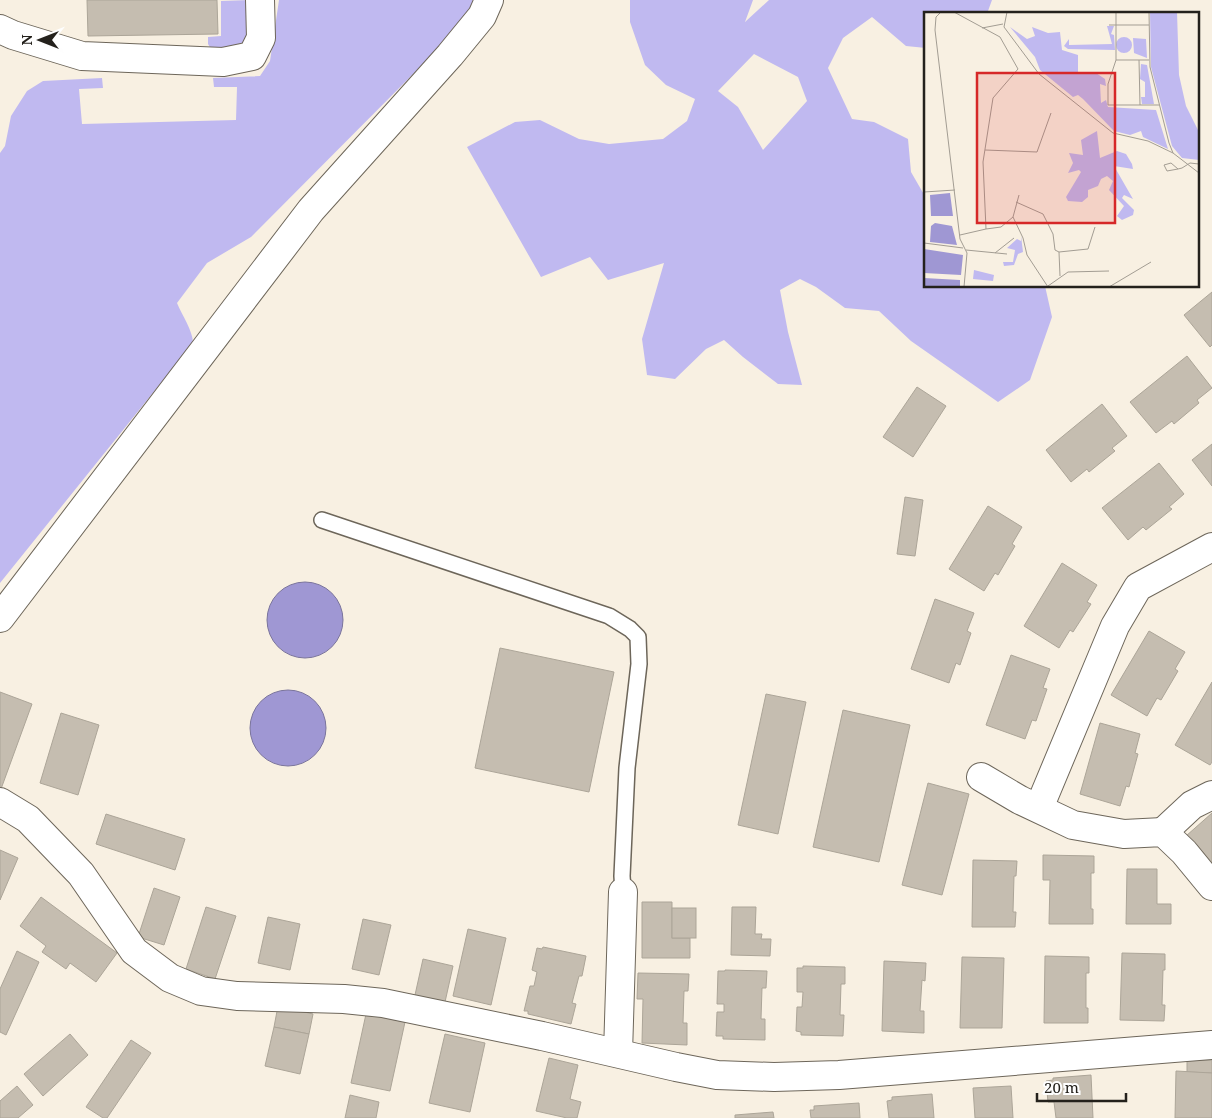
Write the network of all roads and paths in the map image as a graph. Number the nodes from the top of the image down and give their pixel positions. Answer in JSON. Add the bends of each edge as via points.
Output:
{"nodes":[{"id":1,"x":260,"y":0,"type":"edge"},
{"id":2,"x":489,"y":0,"type":"edge"},
{"id":3,"x":0,"y":29,"type":"edge"},
{"id":4,"x":322,"y":520,"type":"dead end"},
{"id":5,"x":1212,"y":547,"type":"edge"},
{"id":6,"x":0,"y":618,"type":"edge"},
{"id":7,"x":981,"y":776,"type":"dead end"},
{"id":8,"x":1212,"y":795,"type":"edge"},
{"id":9,"x":0,"y":802,"type":"edge"},
{"id":10,"x":1039,"y":808,"type":"junction"},
{"id":11,"x":1163,"y":832,"type":"junction"},
{"id":12,"x":1212,"y":886,"type":"edge"},
{"id":13,"x":623,"y":892,"type":"joint"},
{"id":14,"x":1212,"y":1045,"type":"edge"},
{"id":15,"x":618,"y":1053,"type":"junction"}],
"edges":[{"from":1,"to":3,"type":"street","via":[[261,38],[252,56],[223,62],[82,56]]},
{"from":2,"to":6,"type":"street","via":[[482,16],[450,55],[311,210]]},
{"from":4,"to":13,"type":"lane","via":[[609,616],[638,638],[639,664],[628,768]]},
{"from":5,"to":10,"type":"street","via":[[1138,587],[1115,626]]},
{"from":7,"to":10,"type":"street"},
{"from":8,"to":11,"type":"street","via":[[1192,805]]},
{"from":9,"to":15,"type":"street","via":[[28,819],[81,874],[134,950],[170,978],[201,991],[237,996],[383,1002]]},
{"from":10,"to":11,"type":"street","via":[[1073,825],[1124,834]]},
{"from":11,"to":12,"type":"street"},
{"from":13,"to":15,"type":"street"},
{"from":14,"to":15,"type":"street","via":[[839,1075],[774,1077],[717,1075]]}]}
